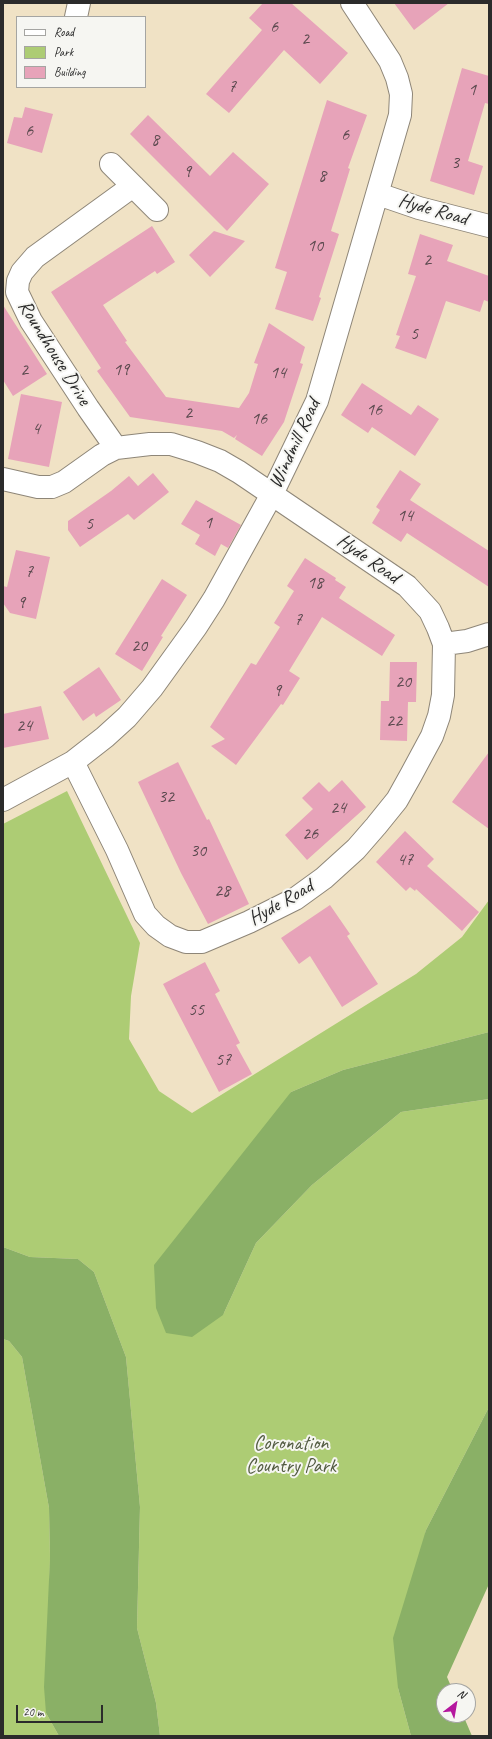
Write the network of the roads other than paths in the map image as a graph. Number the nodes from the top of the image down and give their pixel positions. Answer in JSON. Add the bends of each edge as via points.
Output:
{"nodes":[{"id":1,"x":79,"y":3,"type":"edge"},
{"id":2,"x":352,"y":3,"type":"edge"},
{"id":3,"x":76,"y":16,"type":"edge"},
{"id":4,"x":111,"y":164,"type":"dead end"},
{"id":5,"x":134,"y":187,"type":"junction"},
{"id":6,"x":378,"y":194,"type":"junction"},
{"id":7,"x":157,"y":210,"type":"dead end"},
{"id":8,"x":489,"y":226,"type":"edge"},
{"id":9,"x":116,"y":448,"type":"junction"},
{"id":10,"x":3,"y":478,"type":"edge"},
{"id":11,"x":272,"y":494,"type":"junction"},
{"id":12,"x":489,"y":634,"type":"edge"},
{"id":13,"x":444,"y":644,"type":"junction"},
{"id":14,"x":73,"y":762,"type":"junction"},
{"id":15,"x":3,"y":800,"type":"edge"}],
"edges":[{"from":1,"to":3,"type":"street"},
{"from":2,"to":6,"type":"street","name":"Windmill Road","via":[[390,61],[398,78],[401,94],[400,115]]},
{"from":4,"to":5,"type":"street"},
{"from":5,"to":7,"type":"street"},
{"from":5,"to":9,"type":"street","name":"Roundhouse Drive","via":[[35,257],[22,272],[17,292],[31,321]]},
{"from":6,"to":8,"type":"street","name":"Hyde Road","via":[[419,208]]},
{"from":6,"to":11,"type":"street","name":"Windmill Road","via":[[317,401]]},
{"from":9,"to":10,"type":"street","via":[[64,482],[52,486],[38,486]]},
{"from":9,"to":11,"type":"street","name":"Hyde Road","via":[[172,444],[220,461]]},
{"from":11,"to":13,"type":"street","name":"Hyde Road","via":[[407,586],[430,611]]},
{"from":11,"to":14,"type":"street","name":"Windmill Road","via":[[196,627],[156,682],[127,717]]},
{"from":12,"to":13,"type":"street","via":[[467,641]]},
{"from":13,"to":14,"type":"street","name":"Hyde Road","via":[[443,695],[434,729],[397,800],[376,826],[356,849],[295,899],[202,942],[186,942],[170,936],[145,914]]},
{"from":14,"to":15,"type":"street","name":"Windmill Road"}]}
